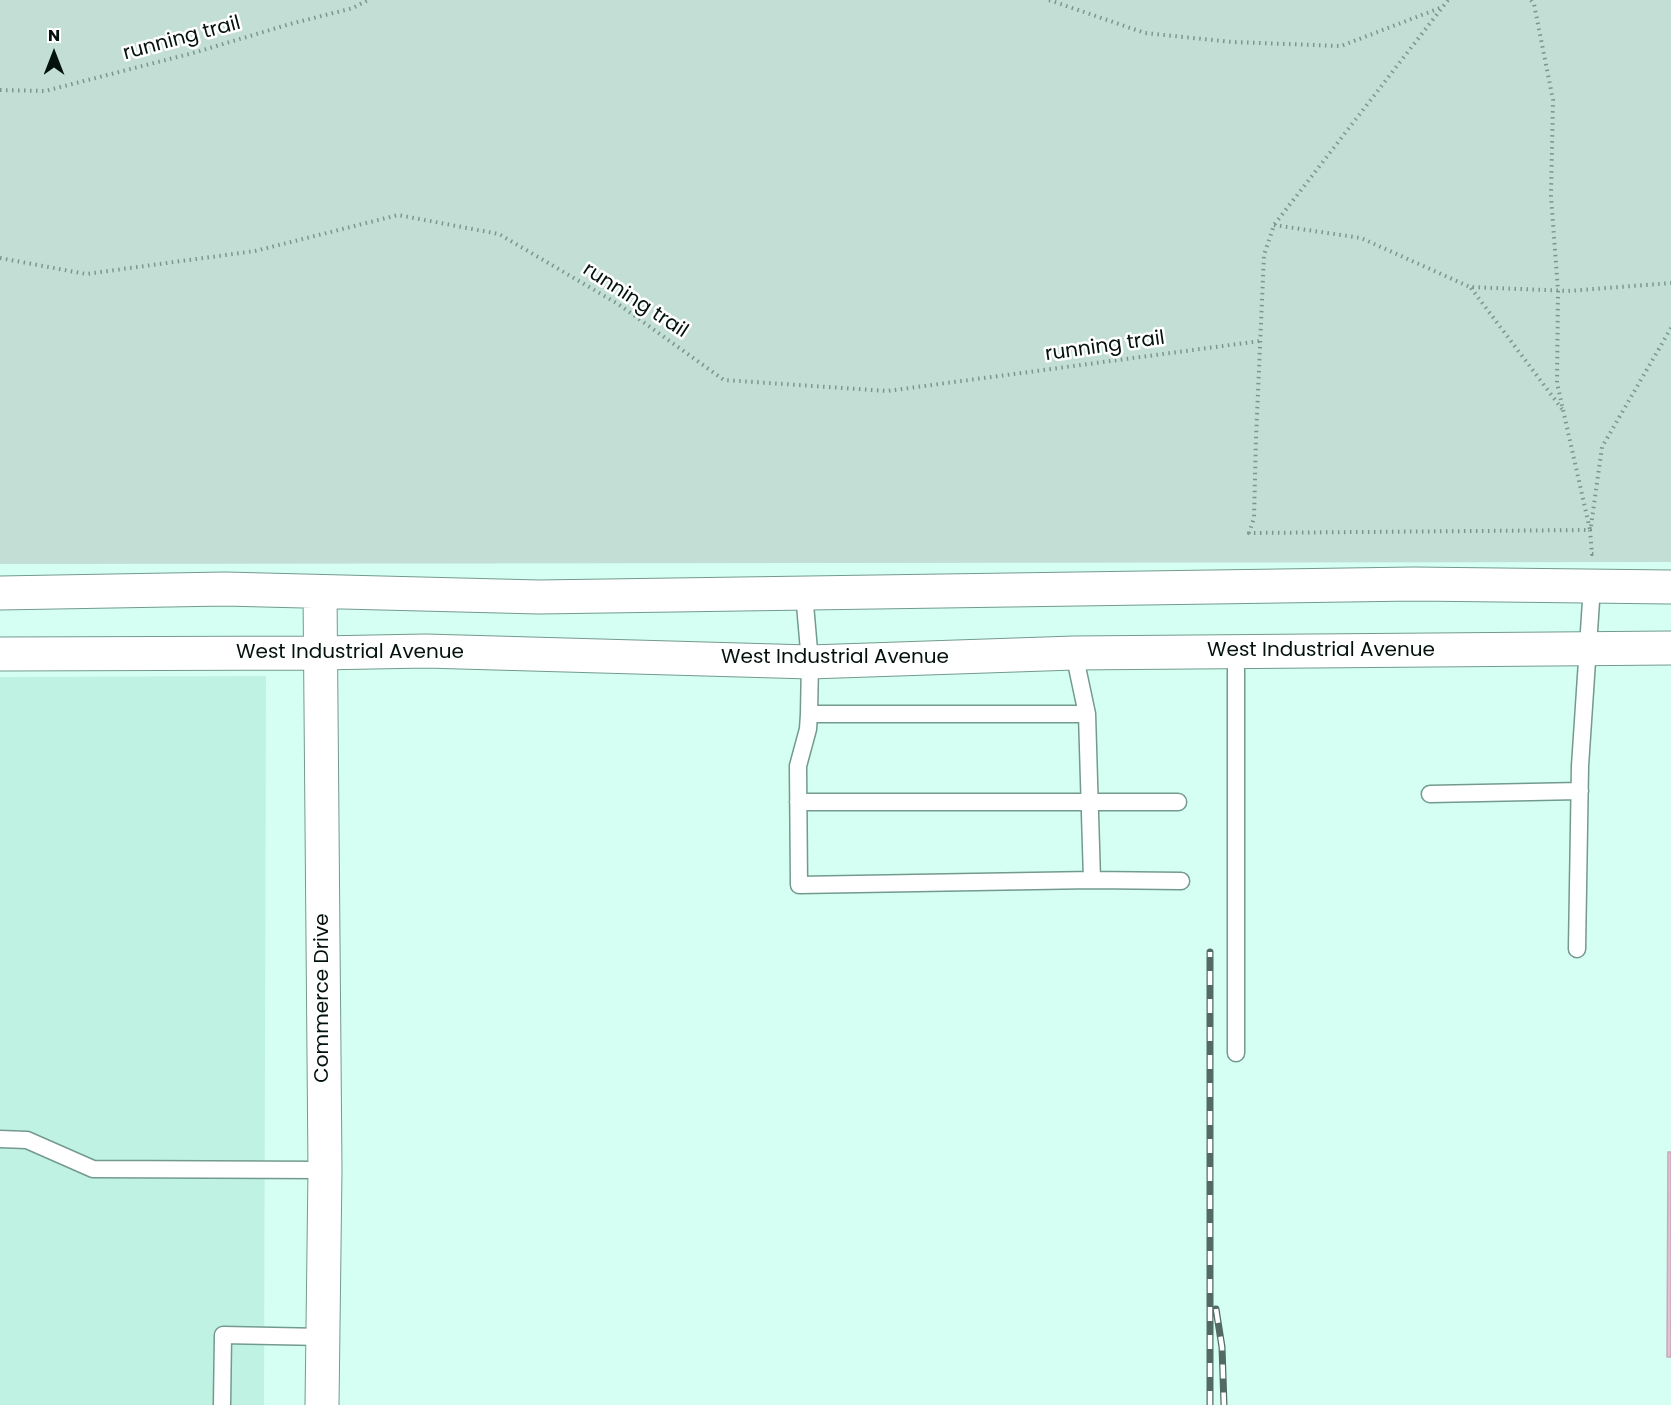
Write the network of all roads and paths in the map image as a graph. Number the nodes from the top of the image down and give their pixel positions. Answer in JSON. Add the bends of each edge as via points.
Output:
{"nodes":[{"id":1,"x":368,"y":0,"type":"edge"},
{"id":2,"x":1049,"y":0,"type":"edge"},
{"id":3,"x":1448,"y":0,"type":"edge"},
{"id":4,"x":1531,"y":0,"type":"edge"},
{"id":5,"x":1442,"y":8,"type":"junction"},
{"id":6,"x":0,"y":90,"type":"edge"},
{"id":7,"x":1274,"y":225,"type":"junction"},
{"id":8,"x":0,"y":258,"type":"edge"},
{"id":9,"x":1671,"y":283,"type":"edge"},
{"id":10,"x":1470,"y":287,"type":"junction"},
{"id":11,"x":1558,"y":291,"type":"junction"},
{"id":12,"x":1671,"y":328,"type":"edge"},
{"id":13,"x":1260,"y":341,"type":"junction"},
{"id":14,"x":1563,"y":410,"type":"junction"},
{"id":15,"x":1590,"y":530,"type":"junction"},
{"id":16,"x":1603,"y":554,"type":"dead end"},
{"id":17,"x":1592,"y":586,"type":"junction"},
{"id":18,"x":1671,"y":587,"type":"edge"},
{"id":19,"x":320,"y":592,"type":"junction"},
{"id":20,"x":0,"y":593,"type":"edge"},
{"id":21,"x":804,"y":593,"type":"junction"},
{"id":22,"x":1671,"y":648,"type":"edge"},
{"id":23,"x":1587,"y":649,"type":"junction"},
{"id":24,"x":1236,"y":652,"type":"junction"},
{"id":25,"x":320,"y":653,"type":"junction"},
{"id":26,"x":1074,"y":653,"type":"junction"},
{"id":27,"x":0,"y":654,"type":"edge"},
{"id":28,"x":810,"y":662,"type":"junction"},
{"id":29,"x":809,"y":714,"type":"junction"},
{"id":30,"x":1087,"y":714,"type":"junction"},
{"id":31,"x":1580,"y":791,"type":"junction"},
{"id":32,"x":1430,"y":794,"type":"dead end"},
{"id":33,"x":1089,"y":801,"type":"junction"},
{"id":34,"x":798,"y":802,"type":"junction"},
{"id":35,"x":1178,"y":802,"type":"dead end"},
{"id":36,"x":1092,"y":880,"type":"junction"},
{"id":37,"x":1181,"y":881,"type":"dead end"},
{"id":38,"x":1577,"y":950,"type":"dead end"},
{"id":39,"x":1236,"y":1053,"type":"dead end"},
{"id":40,"x":0,"y":1139,"type":"edge"},
{"id":41,"x":325,"y":1170,"type":"junction"},
{"id":42,"x":323,"y":1337,"type":"junction"},
{"id":43,"x":222,"y":1405,"type":"edge"},
{"id":44,"x":322,"y":1405,"type":"edge"}],
"edges":[{"from":1,"to":6,"type":"path","name":"running trail","via":[[352,9],[45,91]]},
{"from":2,"to":5,"type":"path","via":[[1145,33],[1232,42],[1341,46]]},
{"from":3,"to":5,"type":"path"},
{"from":4,"to":11,"type":"path","via":[[1553,100],[1551,196]]},
{"from":5,"to":7,"type":"path"},
{"from":7,"to":10,"type":"path","via":[[1361,238]]},
{"from":7,"to":13,"type":"path","via":[[1264,255]]},
{"from":8,"to":13,"type":"path","name":"running trail","via":[[86,273],[255,251],[398,215],[499,234],[618,304],[724,380],[887,391]]},
{"from":9,"to":11,"type":"path"},
{"from":10,"to":11,"type":"path"},
{"from":10,"to":14,"type":"path"},
{"from":11,"to":14,"type":"path","via":[[1557,383]]},
{"from":12,"to":15,"type":"path","via":[[1602,447]]},
{"from":13,"to":15,"type":"path","via":[[1254,518],[1249,533]]},
{"from":14,"to":15,"type":"path"},
{"from":15,"to":16,"type":"path","via":[[1592,554]]},
{"from":17,"to":18,"type":"street"},
{"from":17,"to":21,"type":"street","via":[[1414,584]]},
{"from":17,"to":23,"type":"lane"},
{"from":19,"to":20,"type":"street"},
{"from":19,"to":21,"type":"street","via":[[539,597]]},
{"from":19,"to":25,"type":"street","name":"Commerce Drive"},
{"from":21,"to":28,"type":"lane"},
{"from":22,"to":23,"type":"street","name":"West Industrial Avenue"},
{"from":23,"to":24,"type":"street","name":"West Industrial Avenue"},
{"from":23,"to":31,"type":"lane"},
{"from":24,"to":26,"type":"street","name":"West Industrial Avenue"},
{"from":24,"to":39,"type":"lane"},
{"from":25,"to":27,"type":"street","name":"West Industrial Avenue"},
{"from":25,"to":28,"type":"street","name":"West Industrial Avenue","via":[[426,651]]},
{"from":25,"to":41,"type":"street","name":"Commerce Drive"},
{"from":26,"to":28,"type":"street","name":"West Industrial Avenue"},
{"from":26,"to":30,"type":"lane"},
{"from":28,"to":29,"type":"lane"},
{"from":29,"to":30,"type":"lane"},
{"from":29,"to":34,"type":"lane","via":[[798,766]]},
{"from":30,"to":33,"type":"lane"},
{"from":31,"to":32,"type":"lane"},
{"from":31,"to":38,"type":"lane"},
{"from":33,"to":34,"type":"lane"},
{"from":33,"to":35,"type":"lane"},
{"from":33,"to":36,"type":"lane"},
{"from":34,"to":36,"type":"lane","via":[[799,885]]},
{"from":36,"to":37,"type":"lane"},
{"from":40,"to":41,"type":"lane","via":[[27,1140],[93,1169]]},
{"from":41,"to":42,"type":"street","name":"Commerce Drive"},
{"from":42,"to":43,"type":"lane","via":[[223,1335]]},
{"from":42,"to":44,"type":"street","name":"Commerce Drive"}]}
